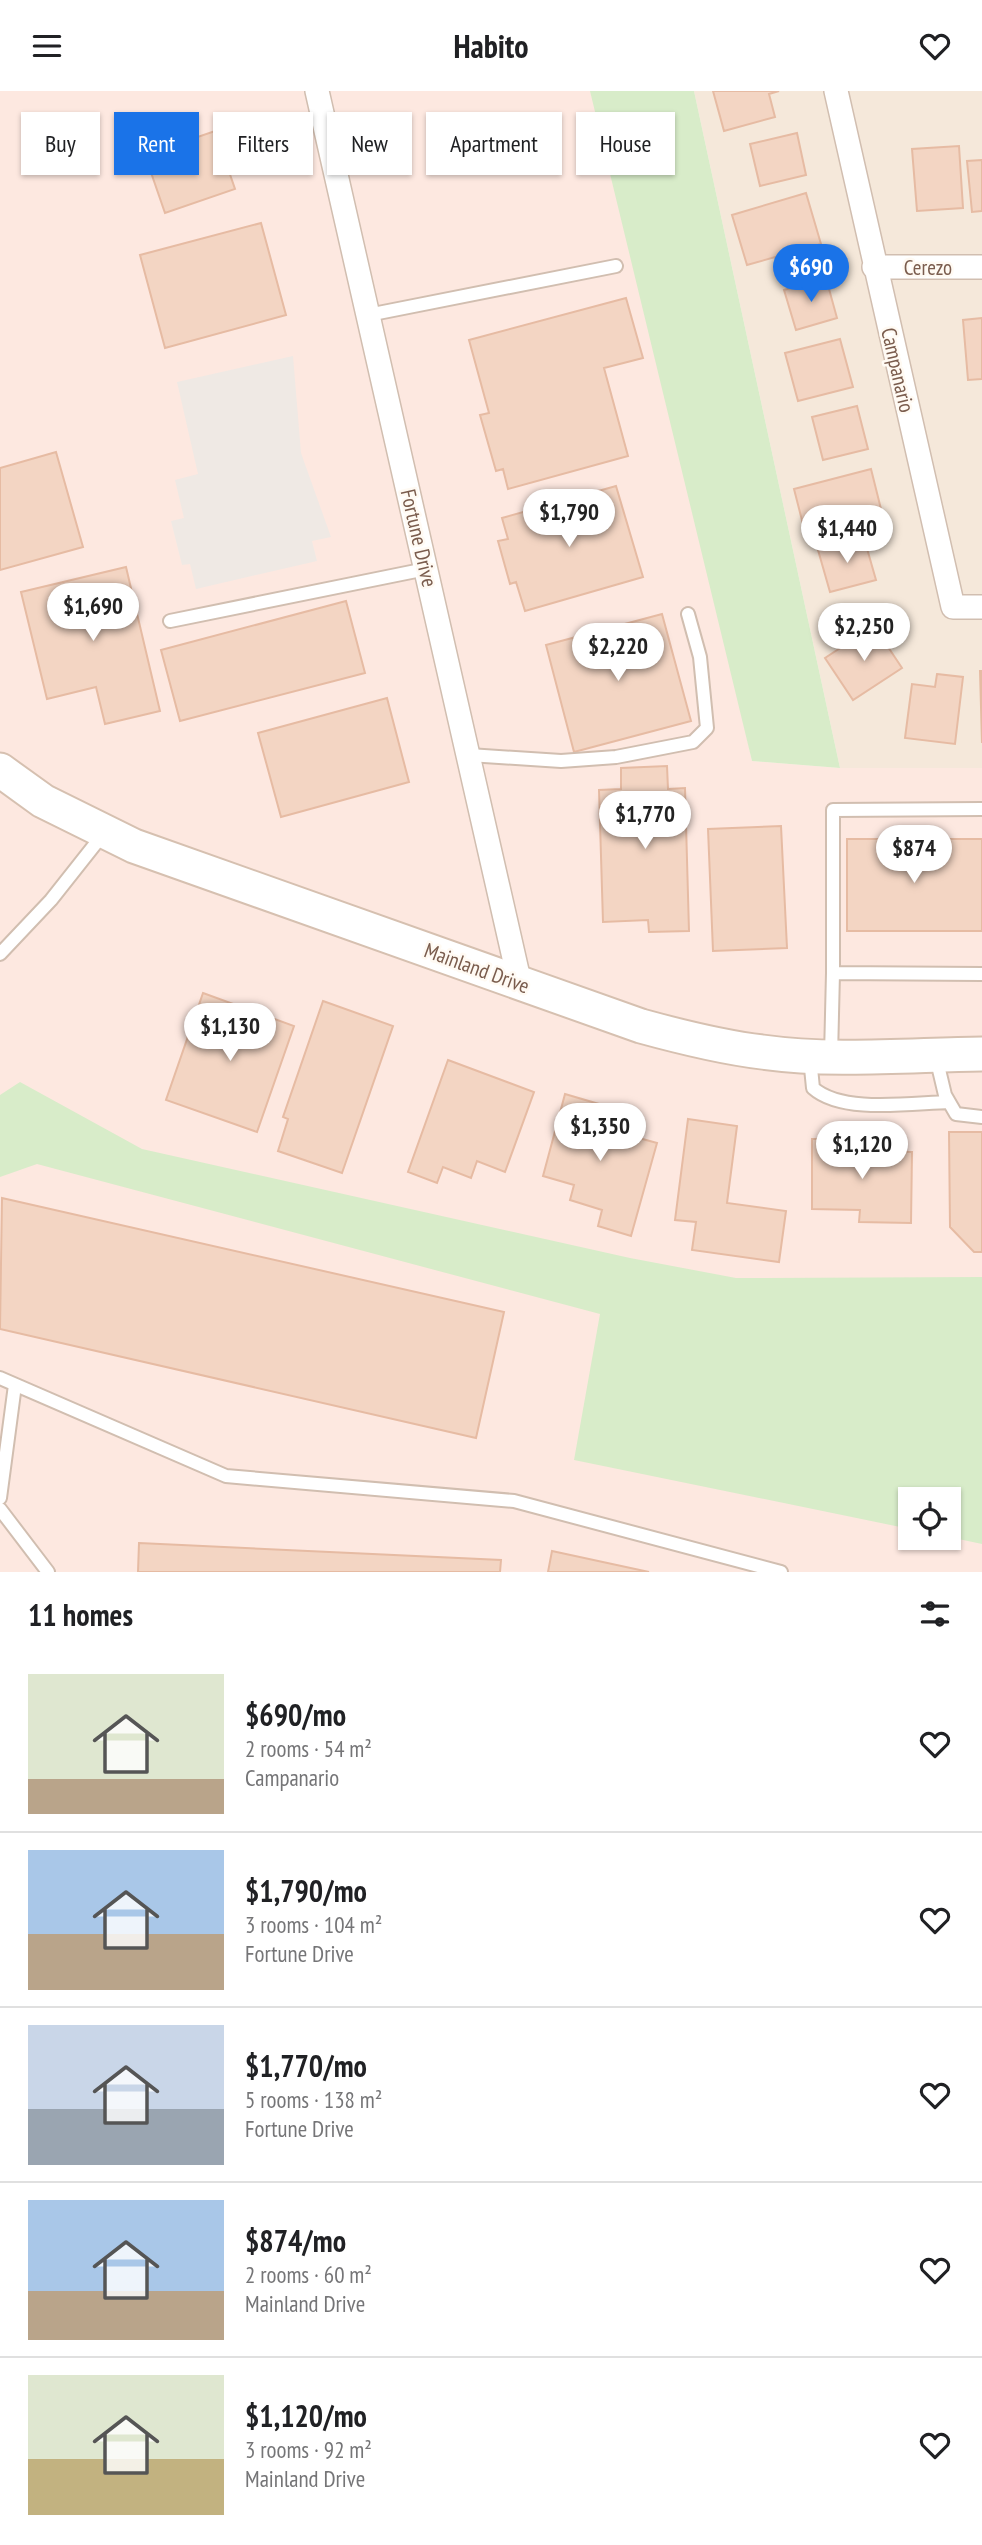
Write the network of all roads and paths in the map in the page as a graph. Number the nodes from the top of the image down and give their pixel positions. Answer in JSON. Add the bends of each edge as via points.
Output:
{"nodes":[{"id":1,"x":317,"y":91,"type":"edge"},
{"id":2,"x":836,"y":91,"type":"edge"},
{"id":3,"x":616,"y":266,"type":"dead end"},
{"id":4,"x":874,"y":267,"type":"junction"},
{"id":5,"x":982,"y":267,"type":"edge"},
{"id":6,"x":368,"y":315,"type":"junction"},
{"id":7,"x":426,"y":569,"type":"junction"},
{"id":8,"x":982,"y":607,"type":"edge"},
{"id":9,"x":688,"y":614,"type":"dead end"},
{"id":10,"x":170,"y":621,"type":"dead end"},
{"id":11,"x":468,"y":755,"type":"junction"},
{"id":12,"x":0,"y":770,"type":"edge"},
{"id":13,"x":982,"y":809,"type":"edge"},
{"id":14,"x":104,"y":833,"type":"junction"},
{"id":15,"x":0,"y":954,"type":"edge"},
{"id":16,"x":833,"y":973,"type":"junction"},
{"id":17,"x":982,"y":974,"type":"edge"},
{"id":18,"x":520,"y":984,"type":"junction"},
{"id":19,"x":982,"y":1054,"type":"edge"},
{"id":20,"x":936,"y":1055,"type":"junction"},
{"id":21,"x":820,"y":1056,"type":"junction"},
{"id":22,"x":949,"y":1102,"type":"junction"},
{"id":23,"x":982,"y":1117,"type":"edge"},
{"id":24,"x":0,"y":1378,"type":"edge"},
{"id":25,"x":15,"y":1385,"type":"junction"},
{"id":26,"x":0,"y":1498,"type":"edge"},
{"id":27,"x":0,"y":1509,"type":"edge"},
{"id":28,"x":48,"y":1572,"type":"edge"},
{"id":29,"x":782,"y":1572,"type":"edge"}],
"edges":[{"from":1,"to":6,"type":"street","name":"Fortune Drive"},
{"from":2,"to":4,"type":"street","name":"Campanario"},
{"from":3,"to":6,"type":"lane"},
{"from":4,"to":5,"type":"street","name":"Cerezo"},
{"from":4,"to":8,"type":"street","name":"Campanario","via":[[953,607]]},
{"from":6,"to":7,"type":"street","name":"Fortune Drive"},
{"from":7,"to":10,"type":"lane"},
{"from":7,"to":11,"type":"street","name":"Fortune Drive"},
{"from":9,"to":11,"type":"lane","via":[[700,657],[707,728],[693,742],[616,757],[561,761]]},
{"from":11,"to":18,"type":"street","name":"Fortune Drive"},
{"from":12,"to":14,"type":"main road","name":"Mainland Drive","via":[[43,801]]},
{"from":13,"to":16,"type":"lane","via":[[833,810]]},
{"from":14,"to":15,"type":"lane"},
{"from":14,"to":18,"type":"main road","name":"Mainland Drive"},
{"from":16,"to":17,"type":"lane"},
{"from":16,"to":21,"type":"lane"},
{"from":18,"to":21,"type":"main road","name":"Mainland Drive","via":[[702,1042],[764,1053]]},
{"from":19,"to":20,"type":"main road","name":"Mainland Drive"},
{"from":20,"to":21,"type":"main road","name":"Mainland Drive"},
{"from":20,"to":22,"type":"lane"},
{"from":21,"to":22,"type":"lane","via":[[813,1088],[825,1099],[870,1105]]},
{"from":22,"to":23,"type":"lane","via":[[956,1114]]},
{"from":24,"to":25,"type":"lane"},
{"from":25,"to":26,"type":"lane"},
{"from":25,"to":29,"type":"lane","via":[[226,1476],[514,1501]]},
{"from":27,"to":28,"type":"lane"}]}
